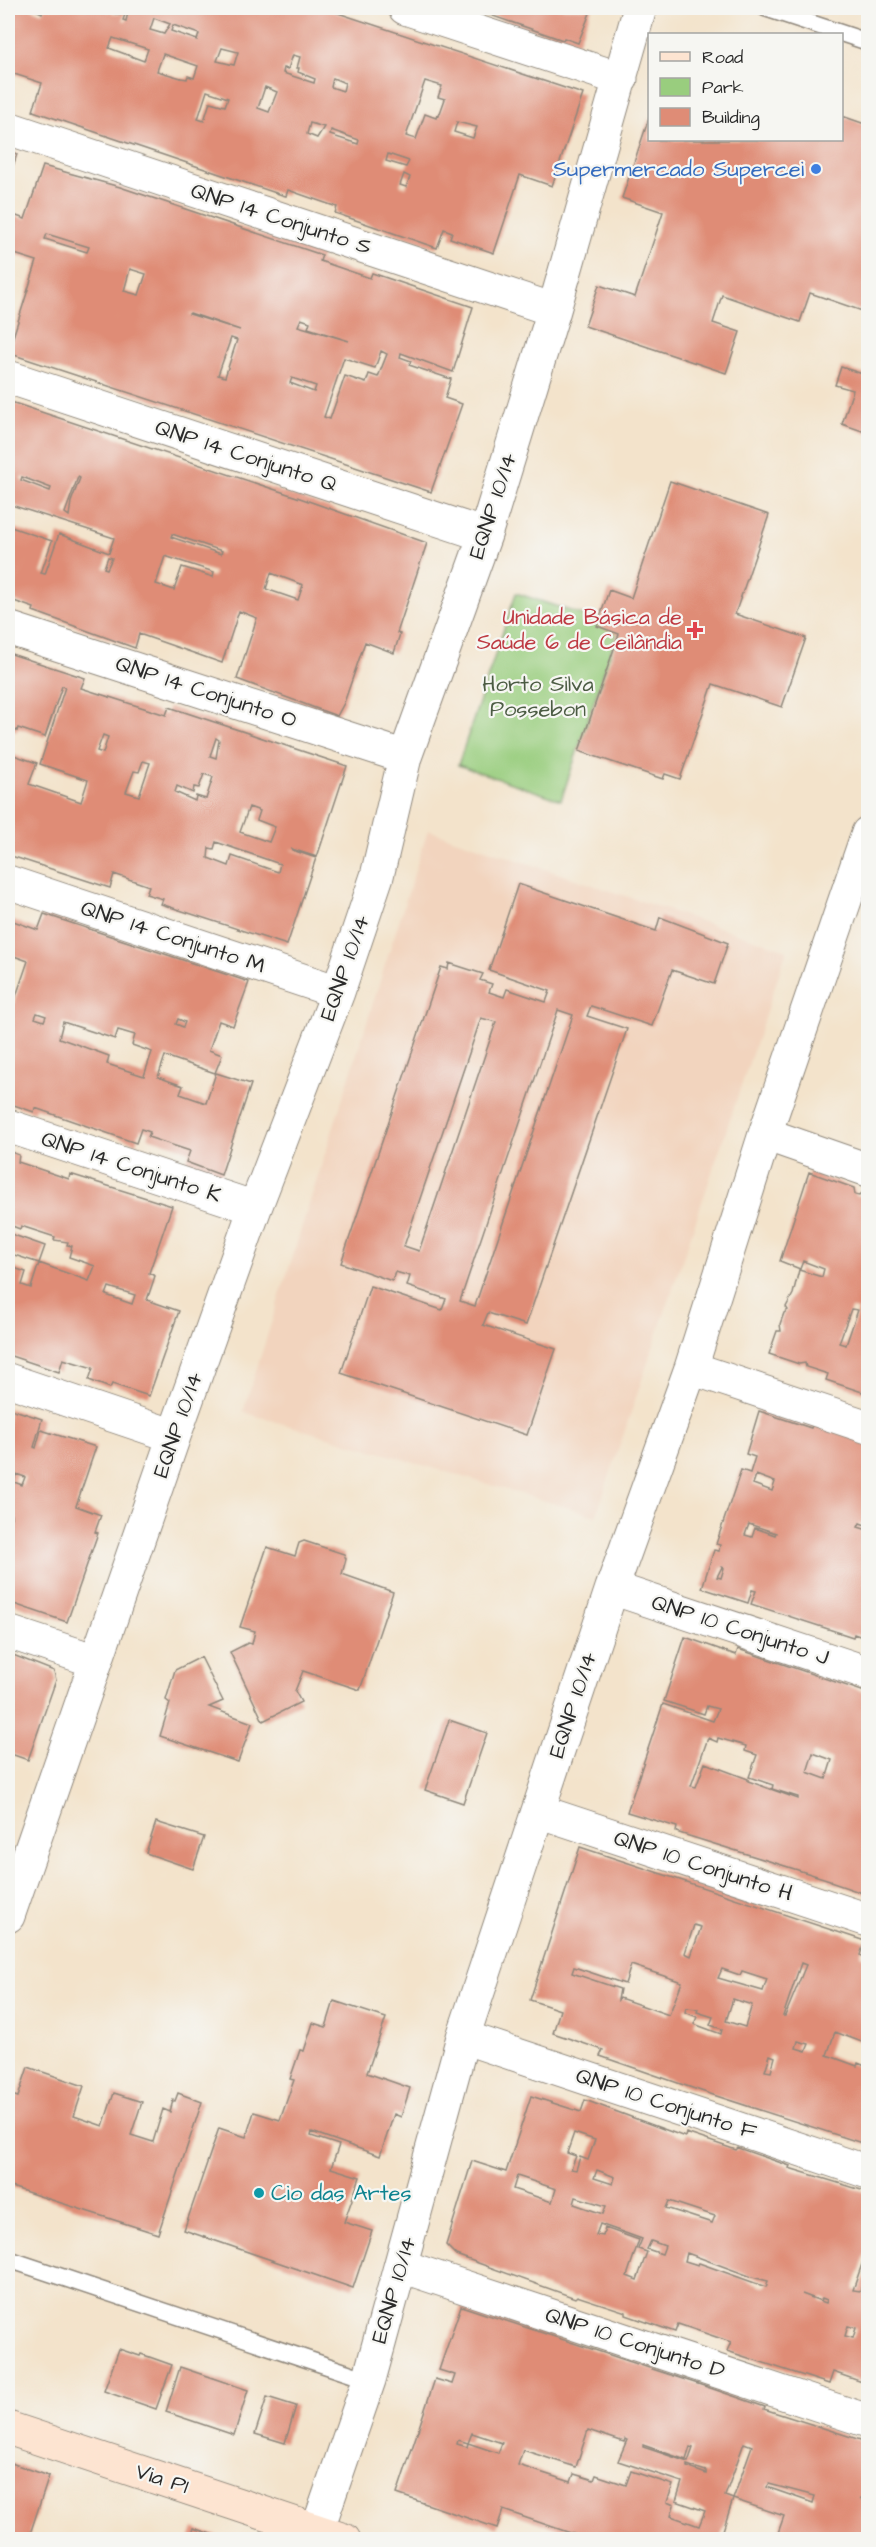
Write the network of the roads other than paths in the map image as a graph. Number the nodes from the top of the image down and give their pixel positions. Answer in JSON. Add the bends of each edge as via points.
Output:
{"nodes":[{"id":1,"x":405,"y":8,"type":"edge"},
{"id":2,"x":640,"y":8,"type":"edge"},
{"id":3,"x":765,"y":8,"type":"edge"},
{"id":4,"x":841,"y":33,"type":"edge"},
{"id":5,"x":843,"y":34,"type":"edge"},
{"id":6,"x":868,"y":42,"type":"edge"},
{"id":7,"x":621,"y":79,"type":"junction"},
{"id":8,"x":8,"y":128,"type":"edge"},
{"id":9,"x":554,"y":310,"type":"junction"},
{"id":10,"x":8,"y":377,"type":"edge"},
{"id":11,"x":485,"y":535,"type":"junction"},
{"id":12,"x":8,"y":628,"type":"edge"},
{"id":13,"x":405,"y":757,"type":"junction"},
{"id":14,"x":868,"y":833,"type":"edge"},
{"id":15,"x":8,"y":882,"type":"edge"},
{"id":16,"x":856,"y":914,"type":"edge"},
{"id":17,"x":338,"y":992,"type":"junction"},
{"id":18,"x":8,"y":1126,"type":"edge"},
{"id":19,"x":765,"y":1134,"type":"junction"},
{"id":20,"x":868,"y":1170,"type":"edge"},
{"id":21,"x":255,"y":1208,"type":"junction"},
{"id":22,"x":691,"y":1368,"type":"junction"},
{"id":23,"x":8,"y":1380,"type":"edge"},
{"id":24,"x":868,"y":1427,"type":"edge"},
{"id":25,"x":174,"y":1436,"type":"junction"},
{"id":26,"x":612,"y":1588,"type":"junction"},
{"id":27,"x":8,"y":1632,"type":"edge"},
{"id":28,"x":96,"y":1661,"type":"junction"},
{"id":29,"x":868,"y":1673,"type":"edge"},
{"id":30,"x":538,"y":1811,"type":"junction"},
{"id":31,"x":10,"y":1900,"type":"edge"},
{"id":32,"x":868,"y":1920,"type":"edge"},
{"id":33,"x":463,"y":2037,"type":"junction"},
{"id":34,"x":868,"y":2172,"type":"edge"},
{"id":35,"x":8,"y":2259,"type":"edge"},
{"id":36,"x":401,"y":2266,"type":"junction"},
{"id":37,"x":369,"y":2380,"type":"junction"},
{"id":38,"x":868,"y":2421,"type":"edge"},
{"id":39,"x":8,"y":2428,"type":"edge"},
{"id":40,"x":330,"y":2535,"type":"edge"}],
"edges":[{"from":1,"to":7,"type":"street"},
{"from":2,"to":7,"type":"street","name":"EQNP 10/14"},
{"from":3,"to":4,"type":"lane"},
{"from":5,"to":6,"type":"lane"},
{"from":7,"to":9,"type":"street","name":"EQNP 10/14"},
{"from":8,"to":9,"type":"street","name":"QNP 14 Conjunto S"},
{"from":9,"to":11,"type":"street","name":"EQNP 10/14"},
{"from":10,"to":11,"type":"street","name":"QNP 14 Conjunto Q"},
{"from":11,"to":13,"type":"street","name":"EQNP 10/14"},
{"from":12,"to":13,"type":"street","name":"QNP 14 Conjunto O"},
{"from":13,"to":17,"type":"street","name":"EQNP 10/14","via":[[377,876]]},
{"from":14,"to":16,"type":"street","name":"EQNP 10/14"},
{"from":15,"to":17,"type":"street","name":"QNP 14 Conjunto M"},
{"from":16,"to":19,"type":"street","name":"EQNP 10/14"},
{"from":17,"to":21,"type":"street","name":"EQNP 10/14"},
{"from":18,"to":21,"type":"street","name":"QNP 14 Conjunto K"},
{"from":19,"to":20,"type":"street"},
{"from":19,"to":22,"type":"street","name":"EQNP 10/14"},
{"from":21,"to":25,"type":"street","name":"EQNP 10/14"},
{"from":22,"to":24,"type":"street"},
{"from":22,"to":26,"type":"street","name":"EQNP 10/14"},
{"from":23,"to":25,"type":"street"},
{"from":25,"to":28,"type":"street","name":"EQNP 10/14"},
{"from":26,"to":29,"type":"street","name":"QNP 10 Conjunto J"},
{"from":26,"to":30,"type":"street","name":"EQNP 10/14"},
{"from":27,"to":28,"type":"street"},
{"from":28,"to":31,"type":"street","name":"EQNP 10/14"},
{"from":30,"to":32,"type":"street","name":"QNP 10 Conjunto H"},
{"from":30,"to":33,"type":"street","name":"EQNP 10/14"},
{"from":33,"to":34,"type":"street","name":"QNP 10 Conjunto F"},
{"from":33,"to":36,"type":"street","name":"EQNP 10/14"},
{"from":35,"to":37,"type":"lane"},
{"from":36,"to":37,"type":"street","name":"EQNP 10/14"},
{"from":36,"to":38,"type":"street","name":"QNP 10 Conjunto D"},
{"from":37,"to":40,"type":"street","name":"EQNP 10/14"},
{"from":39,"to":40,"type":"street","name":"Via P1"}]}
